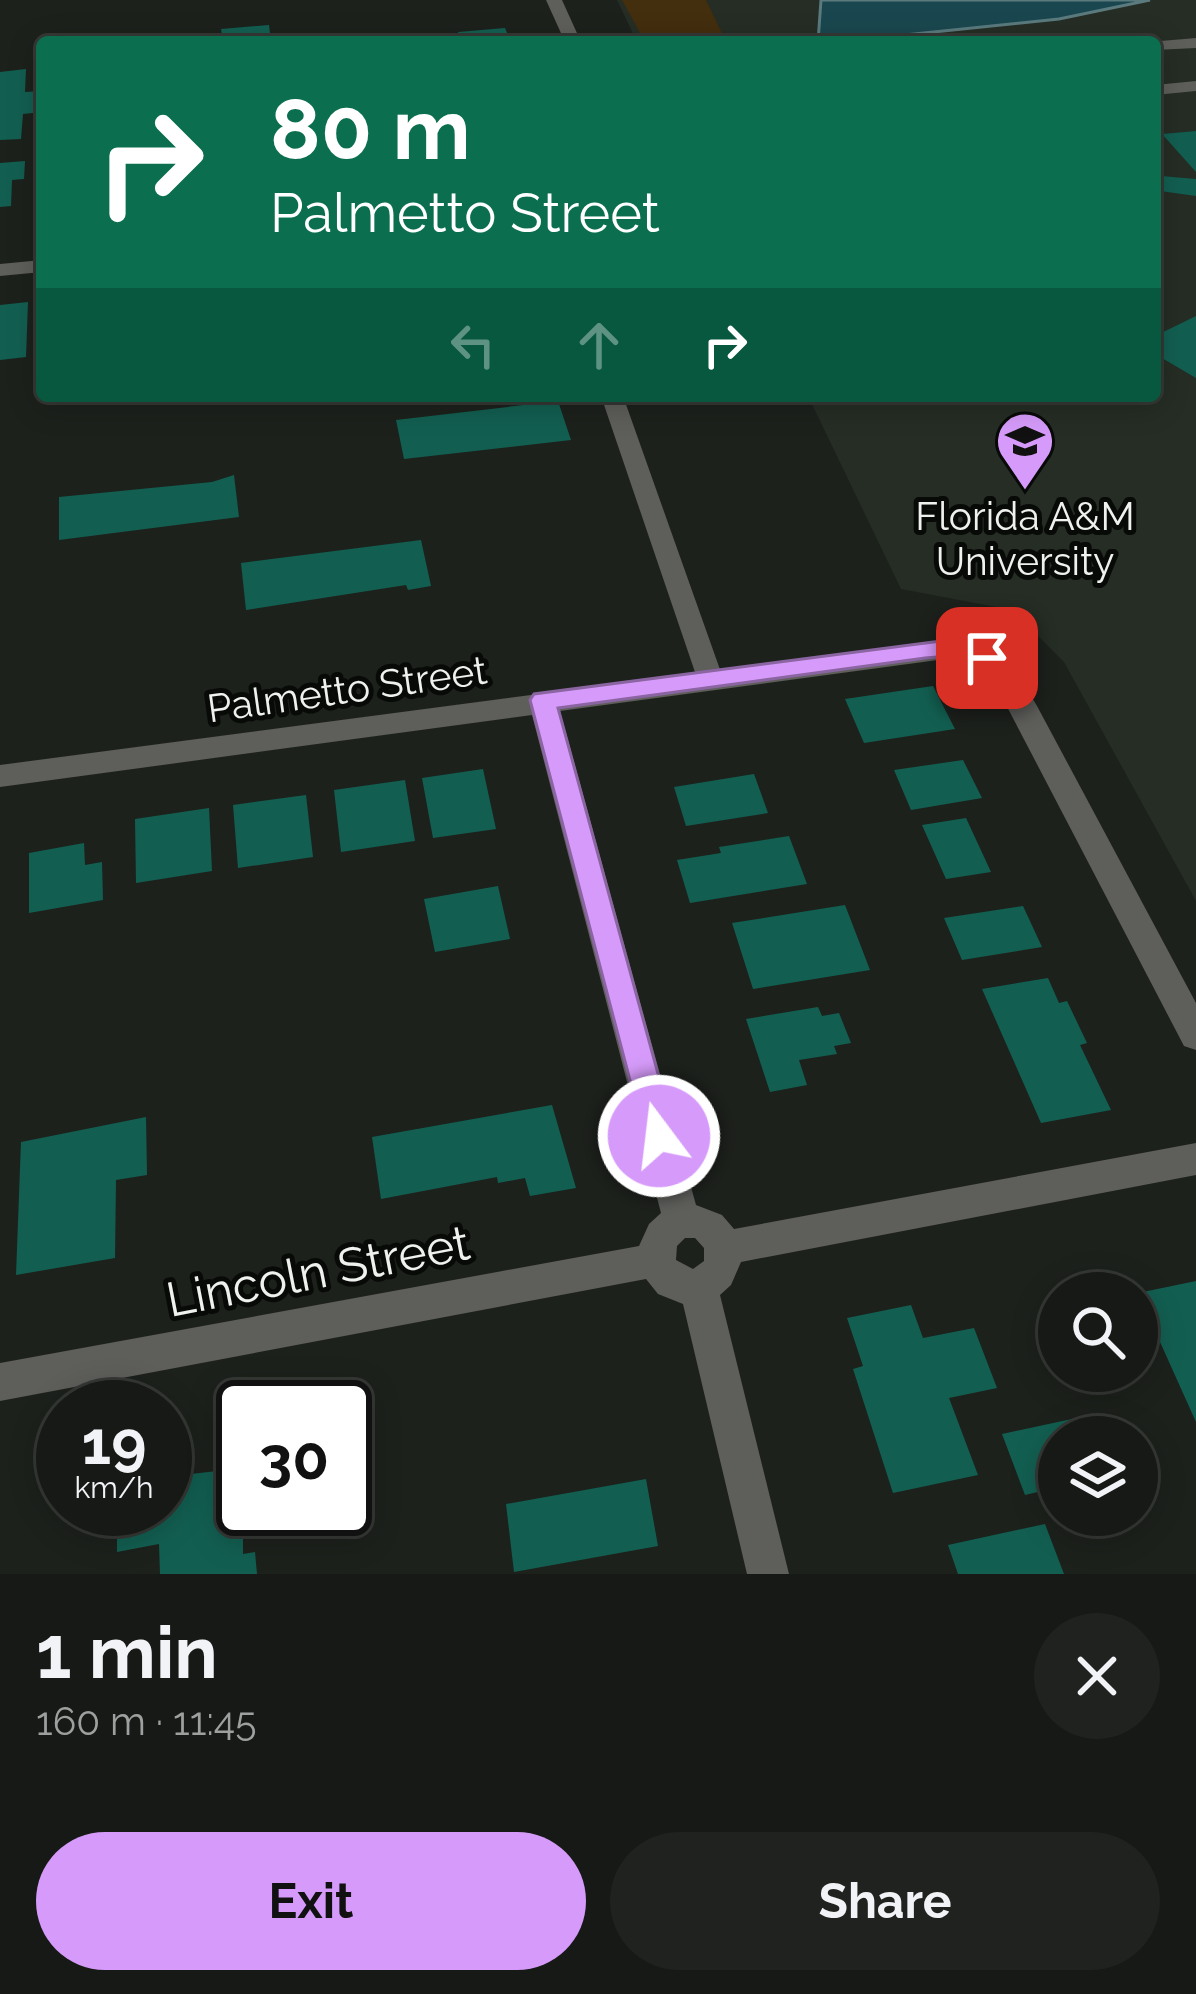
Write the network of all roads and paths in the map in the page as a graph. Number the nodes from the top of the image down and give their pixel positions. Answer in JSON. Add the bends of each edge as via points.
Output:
{"nodes":[{"id":1,"x":554,"y":0,"type":"edge"},
{"id":2,"x":570,"y":36,"type":"edge"},
{"id":3,"x":1196,"y":43,"type":"edge"},
{"id":4,"x":1161,"y":45,"type":"edge"},
{"id":5,"x":1196,"y":86,"type":"edge"},
{"id":6,"x":1161,"y":89,"type":"edge"},
{"id":7,"x":36,"y":267,"type":"edge"},
{"id":8,"x":0,"y":270,"type":"edge"},
{"id":9,"x":614,"y":402,"type":"edge"},
{"id":10,"x":710,"y":678,"type":"junction"},
{"id":11,"x":543,"y":700,"type":"junction"},
{"id":12,"x":0,"y":776,"type":"edge"},
{"id":13,"x":1196,"y":1036,"type":"edge"},
{"id":14,"x":1196,"y":1160,"type":"edge"},
{"id":15,"x":682,"y":1222,"type":"junction"},
{"id":16,"x":724,"y":1248,"type":"junction"},
{"id":17,"x":655,"y":1260,"type":"junction"},
{"id":18,"x":698,"y":1286,"type":"junction"},
{"id":19,"x":0,"y":1382,"type":"edge"},
{"id":20,"x":768,"y":1574,"type":"edge"}],
"edges":[{"from":1,"to":2,"type":"lane"},
{"from":3,"to":4,"type":"lane"},
{"from":5,"to":6,"type":"lane"},
{"from":7,"to":8,"type":"lane"},
{"from":9,"to":10,"type":"lane"},
{"from":10,"to":11,"type":"street","name":"Palmetto Street"},
{"from":10,"to":13,"type":"street","name":"Palmetto Street","via":[[964,646],[987,658],[1023,706]]},
{"from":11,"to":12,"type":"street","name":"Palmetto Street"},
{"from":11,"to":15,"type":"street"},
{"from":14,"to":16,"type":"street"},
{"from":15,"to":16,"type":"street","via":[[708,1228]]},
{"from":15,"to":17,"type":"street","via":[[660,1236]]},
{"from":16,"to":18,"type":"street","via":[[720,1272]]},
{"from":17,"to":18,"type":"street","via":[[671,1281]]},
{"from":17,"to":19,"type":"street","name":"Lincoln Street"},
{"from":18,"to":20,"type":"street"}]}
